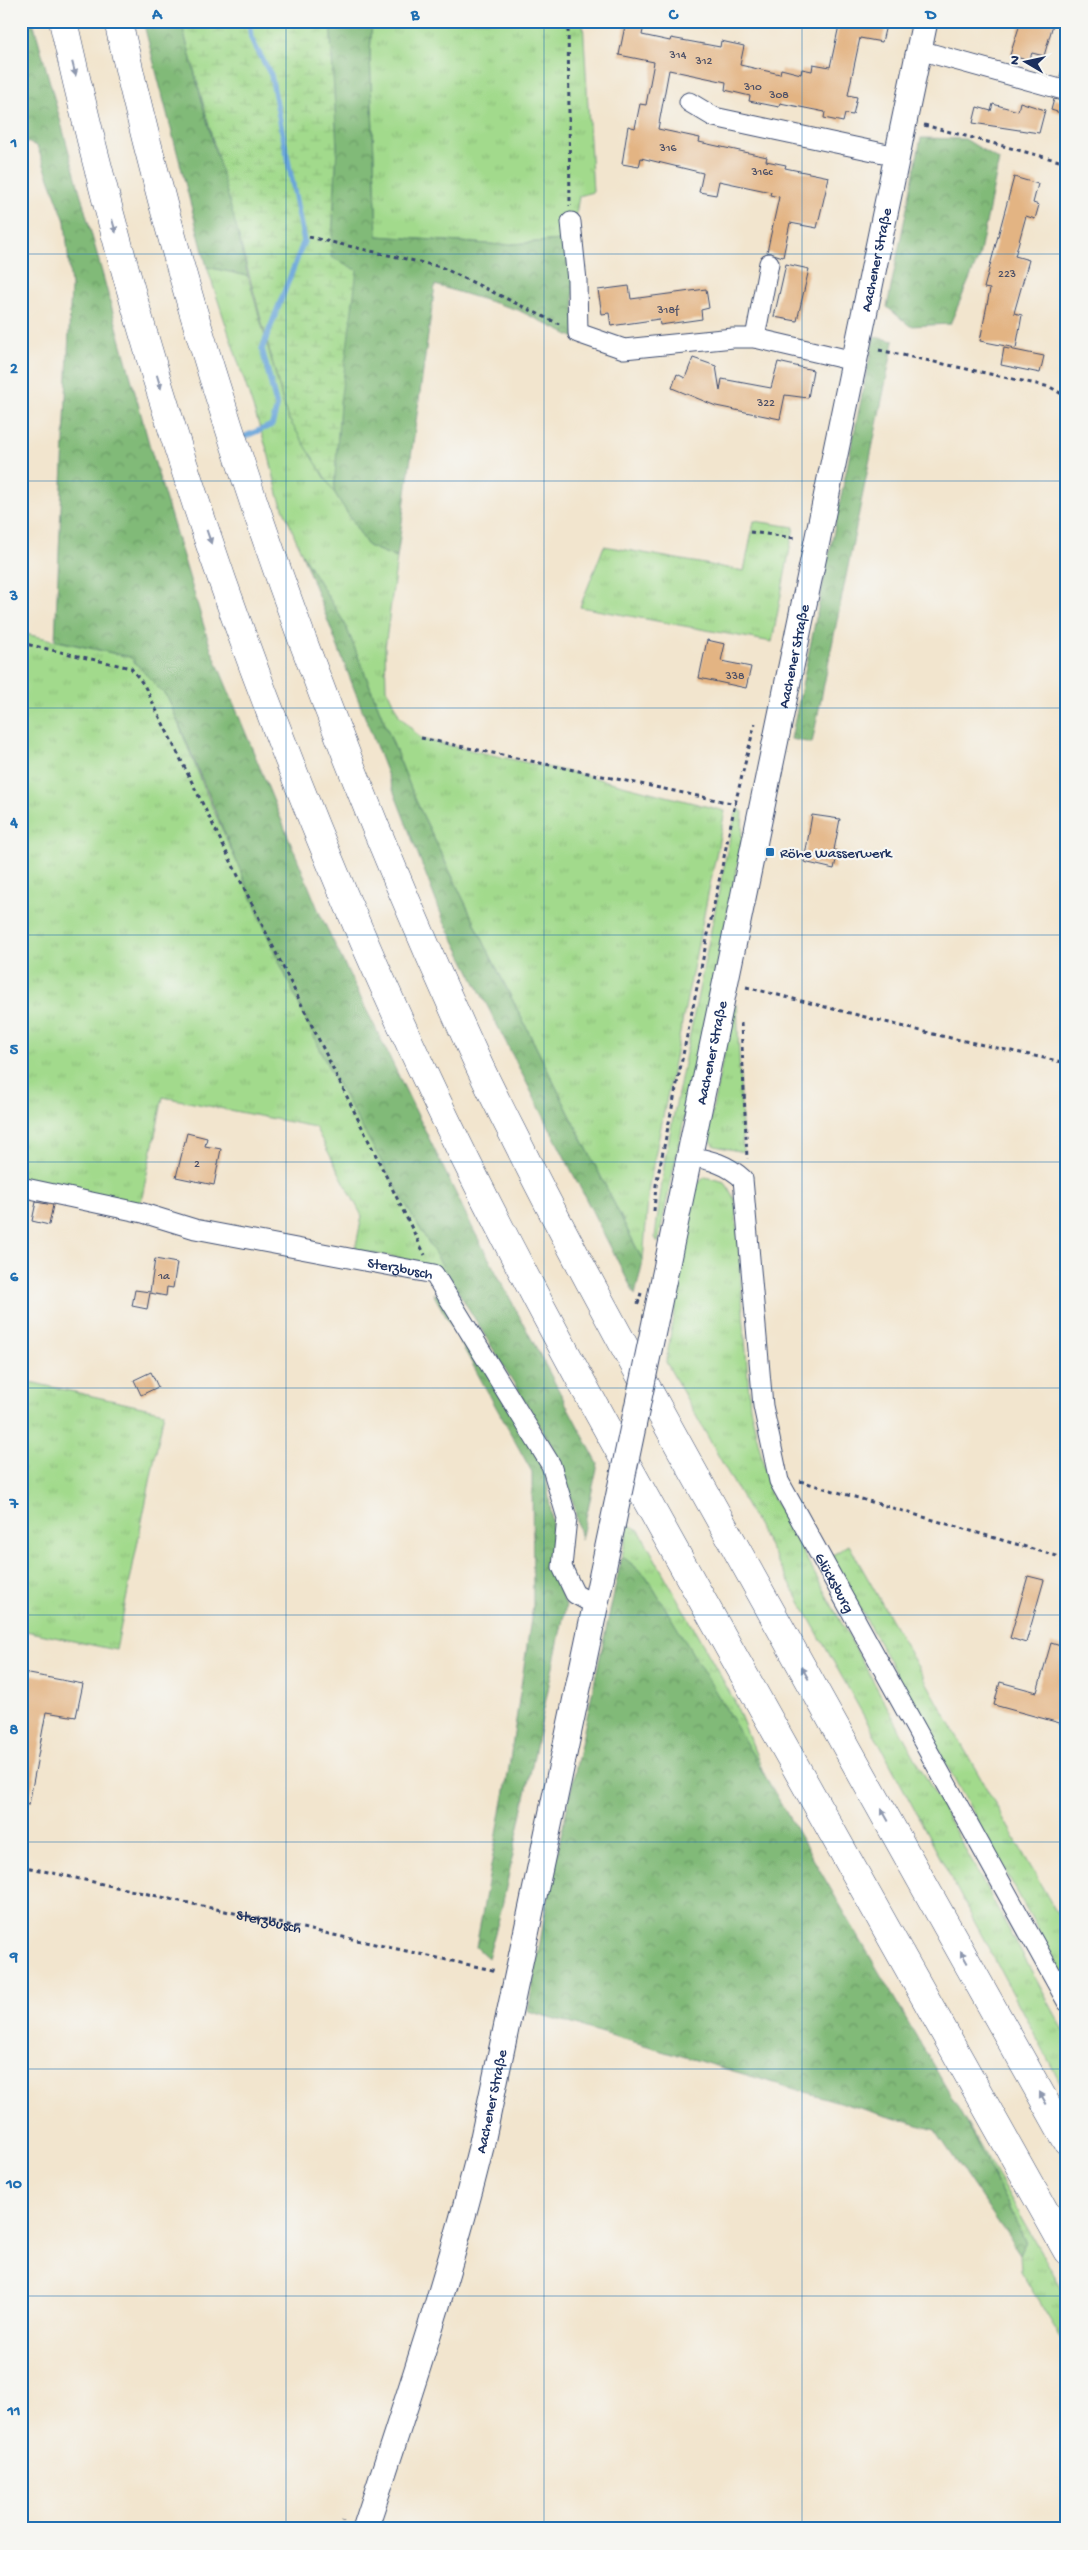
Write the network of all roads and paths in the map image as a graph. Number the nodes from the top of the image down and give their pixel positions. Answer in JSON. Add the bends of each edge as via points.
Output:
{"nodes":[{"id":1,"x":63,"y":21,"type":"edge"},
{"id":2,"x":118,"y":21,"type":"edge"},
{"id":3,"x":568,"y":21,"type":"edge"},
{"id":4,"x":925,"y":21,"type":"edge"},
{"id":5,"x":919,"y":50,"type":"junction"},
{"id":6,"x":1067,"y":91,"type":"edge"},
{"id":7,"x":689,"y":102,"type":"dead end"},
{"id":8,"x":904,"y":120,"type":"junction"},
{"id":9,"x":897,"y":156,"type":"junction"},
{"id":10,"x":1067,"y":163,"type":"edge"},
{"id":11,"x":571,"y":222,"type":"joint"},
{"id":12,"x":309,"y":237,"type":"dead end"},
{"id":13,"x":769,"y":262,"type":"dead end"},
{"id":14,"x":578,"y":333,"type":"junction"},
{"id":15,"x":755,"y":338,"type":"junction"},
{"id":16,"x":856,"y":353,"type":"junction"},
{"id":17,"x":1067,"y":397,"type":"edge"},
{"id":18,"x":750,"y":532,"type":"dead end"},
{"id":19,"x":800,"y":539,"type":"junction"},
{"id":20,"x":21,"y":643,"type":"edge"},
{"id":21,"x":756,"y":719,"type":"dead end"},
{"id":22,"x":421,"y":738,"type":"dead end"},
{"id":23,"x":735,"y":804,"type":"junction"},
{"id":24,"x":761,"y":812,"type":"junction"},
{"id":25,"x":747,"y":978,"type":"dead end"},
{"id":26,"x":745,"y":987,"type":"junction"},
{"id":27,"x":744,"y":995,"type":"dead end"},
{"id":28,"x":741,"y":1020,"type":"dead end"},
{"id":29,"x":1067,"y":1064,"type":"edge"},
{"id":30,"x":689,"y":1156,"type":"junction"},
{"id":31,"x":743,"y":1179,"type":"junction"},
{"id":32,"x":21,"y":1186,"type":"edge"},
{"id":33,"x":653,"y":1220,"type":"dead end"},
{"id":34,"x":434,"y":1274,"type":"junction"},
{"id":35,"x":642,"y":1284,"type":"dead end"},
{"id":36,"x":641,"y":1293,"type":"dead end"},
{"id":37,"x":779,"y":1481,"type":"junction"},
{"id":38,"x":1067,"y":1559,"type":"edge"},
{"id":39,"x":595,"y":1606,"type":"junction"},
{"id":40,"x":21,"y":1866,"type":"edge"},
{"id":41,"x":497,"y":1961,"type":"dead end"},
{"id":42,"x":506,"y":1973,"type":"junction"},
{"id":43,"x":493,"y":1980,"type":"dead end"},
{"id":44,"x":1067,"y":2002,"type":"edge"},
{"id":45,"x":1067,"y":2141,"type":"edge"},
{"id":46,"x":1067,"y":2251,"type":"edge"},
{"id":47,"x":354,"y":2524,"type":"edge"},
{"id":48,"x":340,"y":2529,"type":"edge"}],
"edges":[{"from":1,"to":46,"type":"highway","one_way":true,"via":[[109,209],[192,490],[249,652],[366,945],[434,1094],[610,1435]]},
{"from":45,"to":2,"type":"highway","one_way":true,"via":[[659,1411],[478,1065],[352,770],[292,616],[202,339],[158,184]]},
{"from":3,"to":11,"type":"path"},
{"from":4,"to":5,"type":"main road","name":"Aachener Straße"},
{"from":5,"to":6,"type":"street"},
{"from":5,"to":8,"type":"main road","name":"Aachener Straße"},
{"from":7,"to":9,"type":"street","via":[[714,117]]},
{"from":8,"to":9,"type":"main road","name":"Aachener Straße"},
{"from":8,"to":10,"type":"path"},
{"from":9,"to":16,"type":"main road","name":"Aachener Straße"},
{"from":11,"to":14,"type":"street"},
{"from":12,"to":14,"type":"path","via":[[441,267]]},
{"from":13,"to":15,"type":"street"},
{"from":14,"to":15,"type":"street","via":[[624,349]]},
{"from":15,"to":16,"type":"street"},
{"from":16,"to":17,"type":"path","via":[[1050,387]]},
{"from":16,"to":19,"type":"main road","name":"Aachener Straße"},
{"from":18,"to":19,"type":"path"},
{"from":19,"to":24,"type":"main road","name":"Aachener Straße"},
{"from":20,"to":34,"type":"path","via":[[131,668],[144,685]]},
{"from":21,"to":23,"type":"path"},
{"from":22,"to":23,"type":"path"},
{"from":23,"to":24,"type":"path"},
{"from":23,"to":33,"type":"path","via":[[656,1185]]},
{"from":24,"to":30,"type":"main road","name":"Aachener Straße"},
{"from":25,"to":26,"type":"path"},
{"from":26,"to":27,"type":"path"},
{"from":26,"to":29,"type":"path"},
{"from":28,"to":31,"type":"path","via":[[748,1156]]},
{"from":30,"to":31,"type":"street","via":[[713,1160],[731,1168]]},
{"from":30,"to":39,"type":"main road","name":"Aachener Straße","bridge":true},
{"from":31,"to":37,"type":"street","name":"Glücksburg","via":[[763,1406]]},
{"from":32,"to":34,"type":"street","name":"Sterzbusch","via":[[143,1213],[194,1229]]},
{"from":34,"to":39,"type":"street","name":"Sterzbusch","via":[[551,1465],[567,1518],[562,1567],[575,1594]]},
{"from":35,"to":36,"type":"path"},
{"from":37,"to":38,"type":"path","via":[[799,1481]]},
{"from":37,"to":44,"type":"street","name":"Glücksburg"},
{"from":39,"to":42,"type":"main road","name":"Aachener Straße"},
{"from":40,"to":42,"type":"path","name":"Sterzbusch"},
{"from":41,"to":42,"type":"path"},
{"from":42,"to":43,"type":"path"},
{"from":42,"to":47,"type":"main road","name":"Aachener Straße","via":[[481,2147],[459,2234]]},
{"from":47,"to":48,"type":"path"}]}
